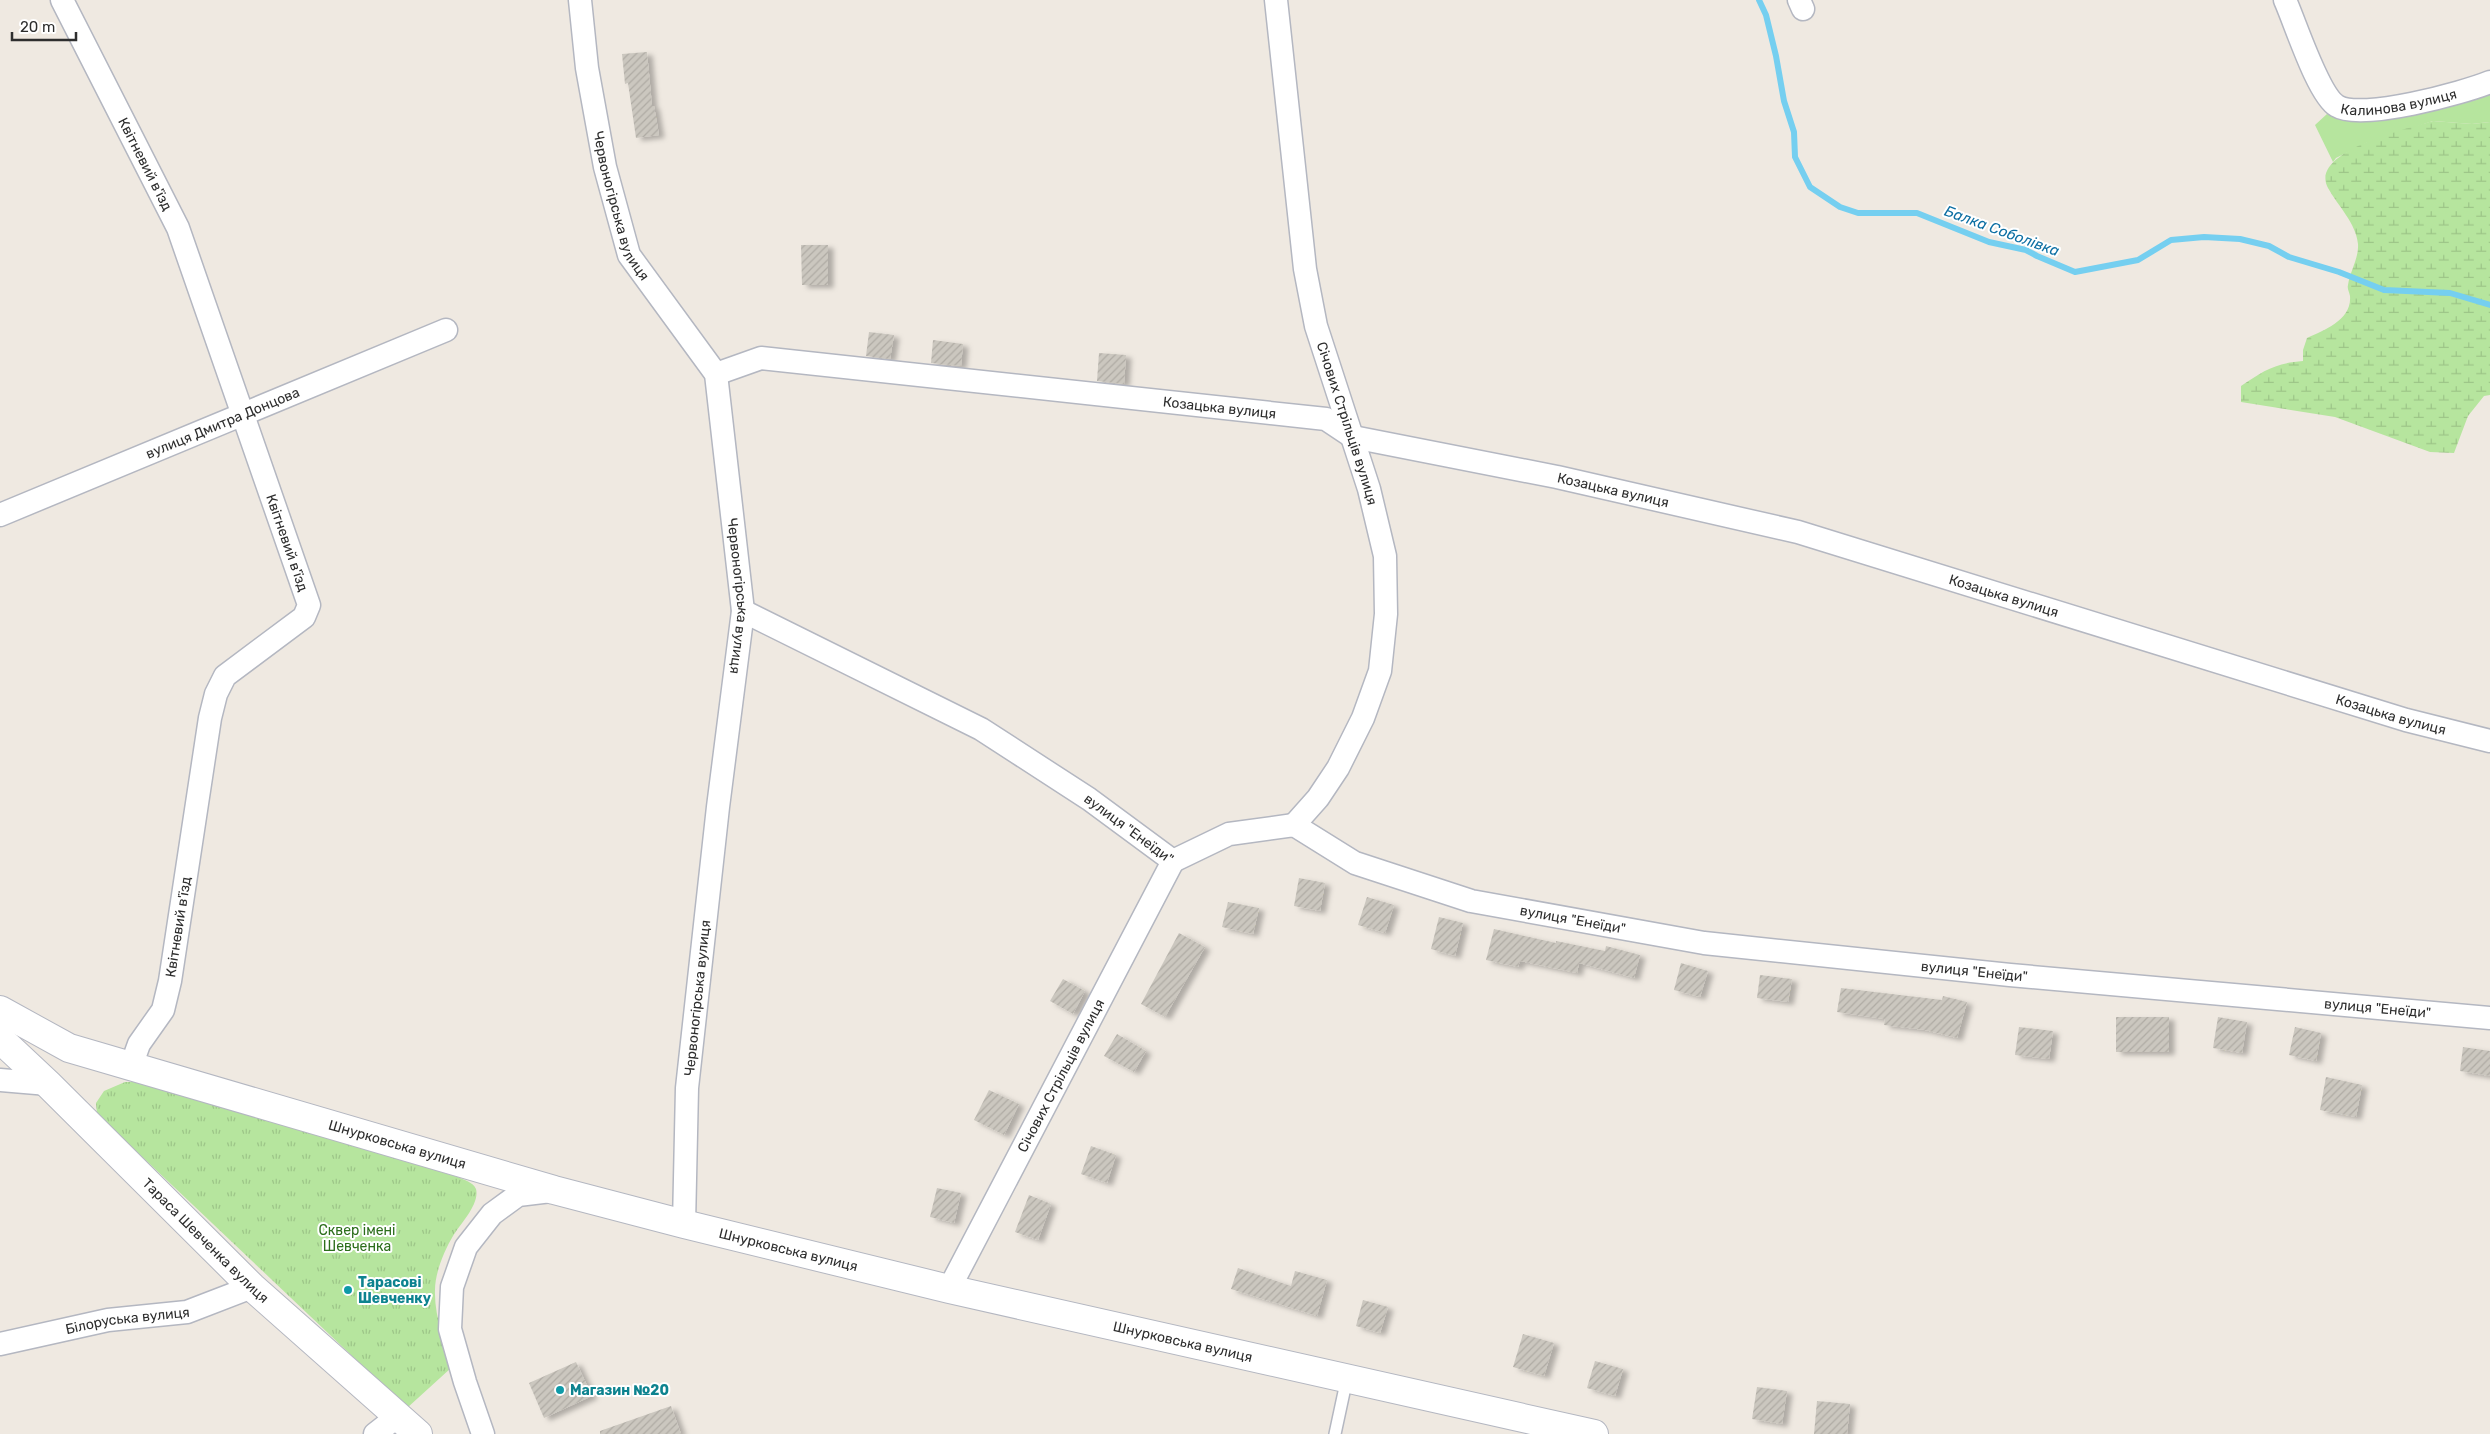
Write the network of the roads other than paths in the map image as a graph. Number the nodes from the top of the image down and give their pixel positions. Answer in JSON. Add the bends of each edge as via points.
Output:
{"nodes":[{"id":1,"x":62,"y":0,"type":"edge"},
{"id":2,"x":580,"y":0,"type":"edge"},
{"id":3,"x":1276,"y":0,"type":"edge"},
{"id":4,"x":2285,"y":0,"type":"edge"},
{"id":5,"x":2490,"y":82,"type":"edge"},
{"id":6,"x":446,"y":330,"type":"dead end"},
{"id":7,"x":716,"y":374,"type":"junction"},
{"id":8,"x":243,"y":414,"type":"junction"},
{"id":9,"x":1353,"y":437,"type":"junction"},
{"id":10,"x":0,"y":515,"type":"edge"},
{"id":11,"x":743,"y":611,"type":"junction"},
{"id":12,"x":2490,"y":741,"type":"edge"},
{"id":13,"x":1294,"y":826,"type":"junction"},
{"id":14,"x":1173,"y":861,"type":"junction"},
{"id":15,"x":0,"y":1010,"type":"edge"},
{"id":16,"x":2490,"y":1018,"type":"edge"},
{"id":17,"x":0,"y":1039,"type":"edge"},
{"id":18,"x":140,"y":1068,"type":"junction"},
{"id":19,"x":0,"y":1080,"type":"edge"},
{"id":20,"x":48,"y":1084,"type":"junction"},
{"id":21,"x":554,"y":1190,"type":"junction"},
{"id":22,"x":684,"y":1224,"type":"junction"},
{"id":23,"x":252,"y":1287,"type":"junction"},
{"id":24,"x":949,"y":1289,"type":"junction"},
{"id":25,"x":0,"y":1344,"type":"edge"},
{"id":26,"x":1347,"y":1378,"type":"junction"},
{"id":27,"x":398,"y":1416,"type":"junction"},
{"id":28,"x":375,"y":1434,"type":"edge"},
{"id":29,"x":418,"y":1434,"type":"edge"},
{"id":30,"x":484,"y":1434,"type":"edge"},
{"id":31,"x":1335,"y":1434,"type":"edge"},
{"id":32,"x":1594,"y":1434,"type":"edge"}],
"edges":[{"from":1,"to":8,"type":"street","name":"Квітневий в'їзд","via":[[178,228]]},
{"from":2,"to":7,"type":"street","name":"Червоногірська вулиця","via":[[587,68],[605,167],[629,255]]},
{"from":3,"to":9,"type":"street","name":"Січових Стрільців вулиця","via":[[1309,288],[1316,326]]},
{"from":4,"to":5,"type":"street","name":"Калинова вулиця","via":[[2322,89],[2337,106],[2365,112],[2419,102]]},
{"from":6,"to":8,"type":"street","name":"вулиця Дмитра Донцова"},
{"from":7,"to":9,"type":"street","name":"Козацька вулиця","via":[[761,358],[1326,419]]},
{"from":7,"to":11,"type":"street","name":"Червоногірська вулиця"},
{"from":8,"to":10,"type":"street","name":"вулиця Дмитра Донцова"},
{"from":8,"to":18,"type":"street","name":"Квітневий в'їзд","via":[[309,605],[304,617],[225,676],[216,694],[170,981],[164,1010],[139,1044],[134,1058]]},
{"from":9,"to":12,"type":"street","name":"Козацька вулиця","via":[[1557,477],[1798,532],[2406,720]]},
{"from":9,"to":13,"type":"street","name":"Січових Стрільців вулиця","via":[[1385,556],[1386,614],[1380,671],[1363,718],[1338,768]]},
{"from":11,"to":14,"type":"street","name":"вулиця \"Енеїди\"","via":[[981,729],[1089,799]]},
{"from":11,"to":22,"type":"street","name":"Червоногірська вулиця","via":[[687,1088]]},
{"from":13,"to":14,"type":"street","name":"вулиця \"Енеїди\"","via":[[1229,834]]},
{"from":13,"to":16,"type":"street","name":"вулиця \"Енеїди\"","via":[[1355,863],[1471,901],[1704,943],[2010,975]]},
{"from":14,"to":24,"type":"street","name":"Січових Стрільців вулиця"},
{"from":15,"to":18,"type":"street","name":"Шнурковська вулиця","via":[[69,1048]]},
{"from":17,"to":20,"type":"street","name":"Тараса Шевченка вулиця"},
{"from":18,"to":21,"type":"street","name":"Шнурковська вулиця"},
{"from":19,"to":20,"type":"street"},
{"from":20,"to":23,"type":"street","name":"Тараса Шевченка вулиця"},
{"from":21,"to":22,"type":"street","name":"Шнурковська вулиця"},
{"from":21,"to":30,"type":"street","via":[[518,1196],[492,1214],[466,1247],[452,1287],[450,1329]]},
{"from":22,"to":24,"type":"street","name":"Шнурковська вулиця"},
{"from":23,"to":25,"type":"street","name":"Білоруська вулиця","via":[[187,1312],[108,1320]]},
{"from":23,"to":27,"type":"street","name":"Тараса Шевченка вулиця"},
{"from":24,"to":26,"type":"street","name":"Шнурковська вулиця"},
{"from":26,"to":31,"type":"lane"},
{"from":26,"to":32,"type":"street","name":"Шнурковська вулиця"},
{"from":27,"to":28,"type":"street"},
{"from":27,"to":29,"type":"street","name":"Тараса Шевченка вулиця"}]}
